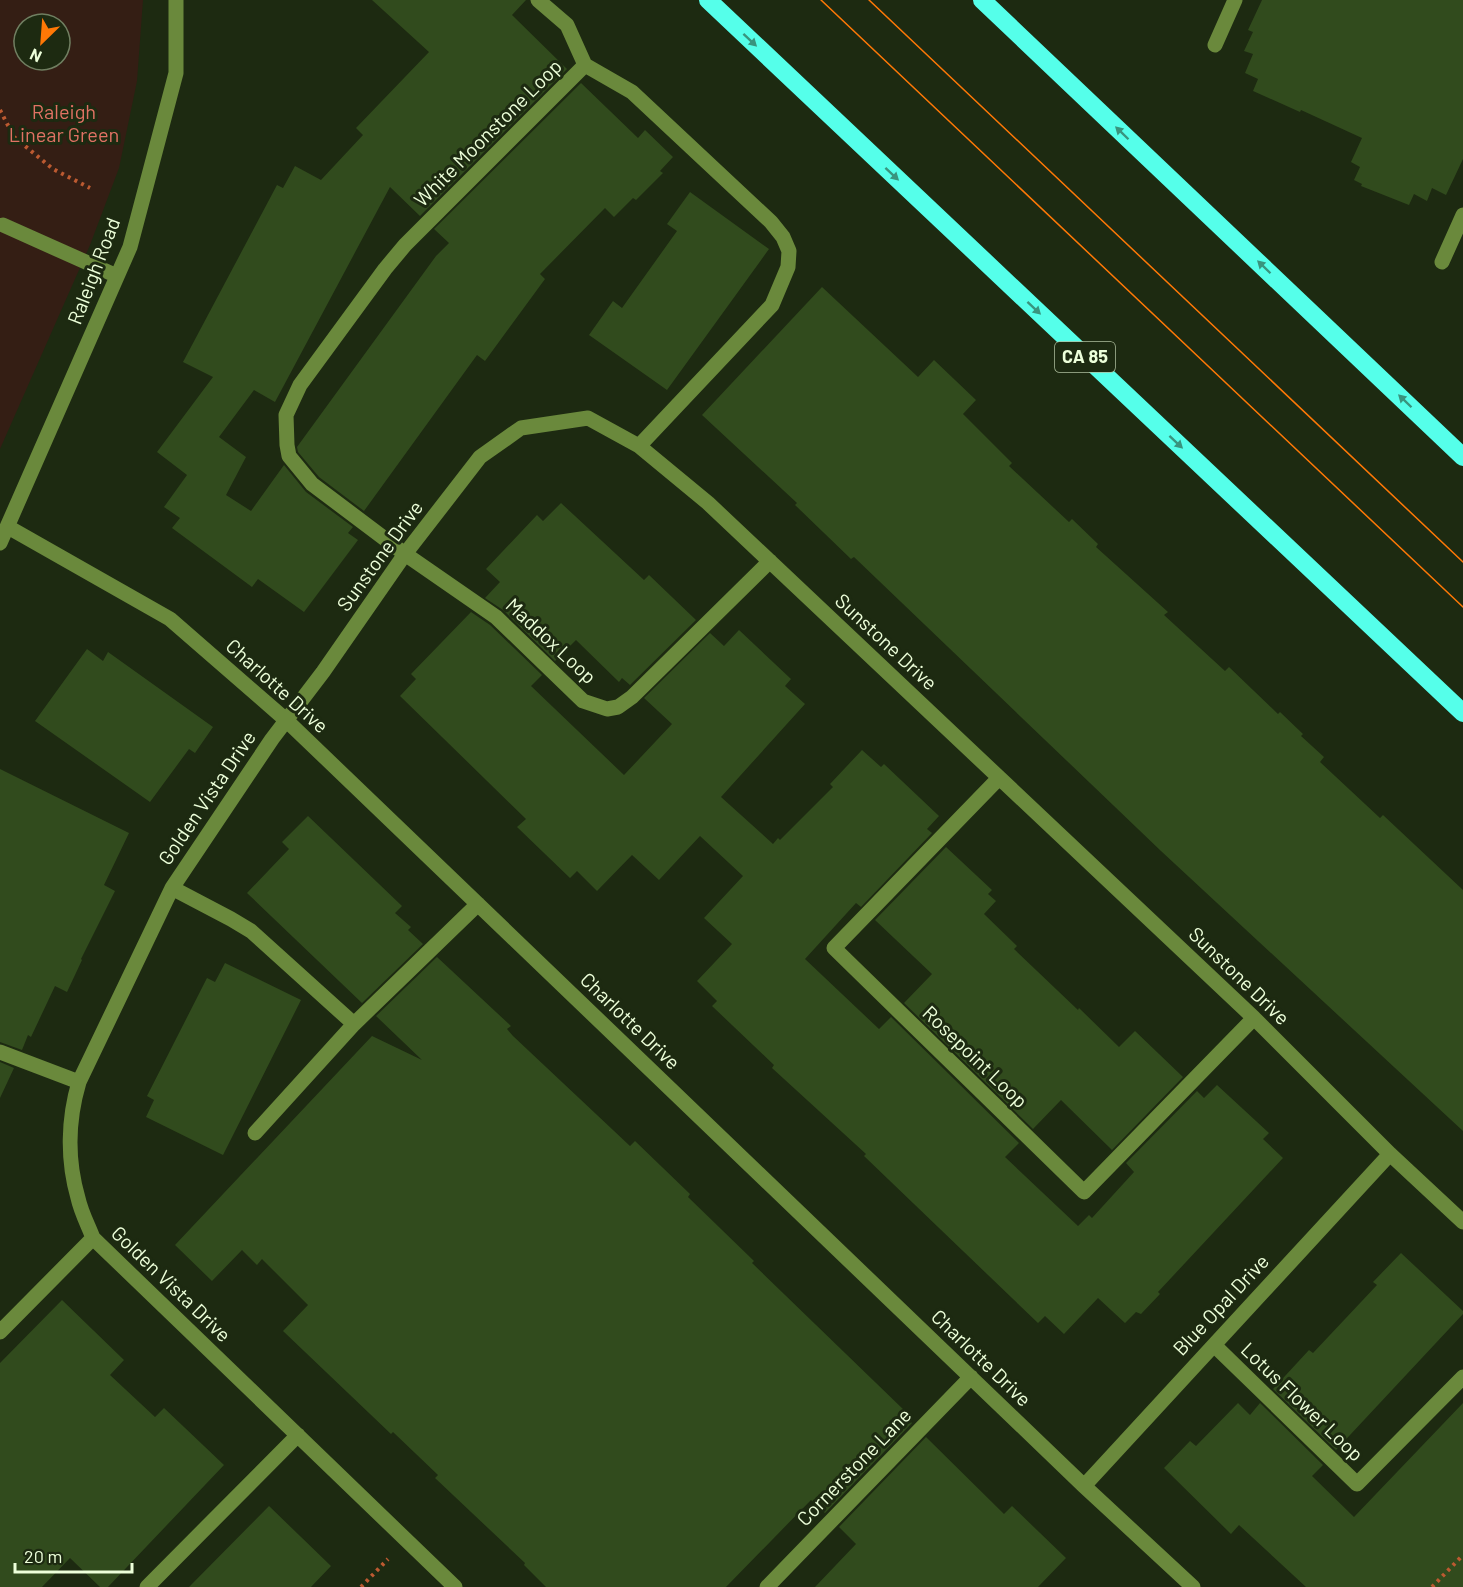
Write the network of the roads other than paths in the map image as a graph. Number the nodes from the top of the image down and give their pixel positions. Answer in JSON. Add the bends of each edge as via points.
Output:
{"nodes":[{"id":1,"x":176,"y":0,"type":"edge"},
{"id":2,"x":538,"y":0,"type":"edge"},
{"id":3,"x":708,"y":0,"type":"edge"},
{"id":4,"x":982,"y":0,"type":"edge"},
{"id":5,"x":1235,"y":0,"type":"edge"},
{"id":6,"x":1215,"y":45,"type":"dead end"},
{"id":7,"x":585,"y":65,"type":"junction"},
{"id":8,"x":1463,"y":215,"type":"edge"},
{"id":9,"x":3,"y":225,"type":"dead end"},
{"id":10,"x":1442,"y":262,"type":"dead end"},
{"id":11,"x":117,"y":276,"type":"junction"},
{"id":12,"x":639,"y":446,"type":"junction"},
{"id":13,"x":1463,"y":457,"type":"edge"},
{"id":14,"x":8,"y":527,"type":"junction"},
{"id":15,"x":0,"y":543,"type":"edge"},
{"id":16,"x":405,"y":554,"type":"junction"},
{"id":17,"x":770,"y":561,"type":"junction"},
{"id":18,"x":1463,"y":713,"type":"edge"},
{"id":19,"x":286,"y":720,"type":"junction"},
{"id":20,"x":999,"y":778,"type":"junction"},
{"id":21,"x":172,"y":888,"type":"junction"},
{"id":22,"x":478,"y":904,"type":"junction"},
{"id":23,"x":1254,"y":1018,"type":"junction"},
{"id":24,"x":354,"y":1024,"type":"junction"},
{"id":25,"x":0,"y":1052,"type":"edge"},
{"id":26,"x":79,"y":1082,"type":"junction"},
{"id":27,"x":255,"y":1133,"type":"dead end"},
{"id":28,"x":1390,"y":1154,"type":"junction"},
{"id":29,"x":1463,"y":1222,"type":"edge"},
{"id":30,"x":93,"y":1238,"type":"junction"},
{"id":31,"x":0,"y":1332,"type":"edge"},
{"id":32,"x":1214,"y":1345,"type":"junction"},
{"id":33,"x":970,"y":1377,"type":"junction"},
{"id":34,"x":1463,"y":1377,"type":"edge"},
{"id":35,"x":298,"y":1435,"type":"junction"},
{"id":36,"x":1084,"y":1486,"type":"junction"},
{"id":37,"x":147,"y":1587,"type":"edge"},
{"id":38,"x":455,"y":1587,"type":"edge"},
{"id":39,"x":767,"y":1587,"type":"edge"},
{"id":40,"x":1193,"y":1587,"type":"edge"}],
"edges":[{"from":1,"to":11,"type":"street","name":"Raleigh Road","via":[[176,73],[130,247]]},
{"from":2,"to":7,"type":"street","via":[[567,26]]},
{"from":3,"to":18,"type":"highway","number":"CA 85","one_way":true},
{"from":13,"to":4,"type":"highway","one_way":true},
{"from":5,"to":6,"type":"street"},
{"from":7,"to":12,"type":"street","name":"White Moonstone Loop","via":[[632,92],[771,222],[789,251],[788,267],[772,305]]},
{"from":7,"to":16,"type":"street","name":"White Moonstone Loop","via":[[398,253],[300,386],[286,415],[289,456],[312,484]]},
{"from":8,"to":10,"type":"street"},
{"from":9,"to":11,"type":"street"},
{"from":11,"to":14,"type":"street","name":"Raleigh Road"},
{"from":12,"to":16,"type":"street","name":"Sunstone Drive","via":[[588,418],[522,428],[480,456]]},
{"from":12,"to":17,"type":"street","name":"Sunstone Drive"},
{"from":14,"to":15,"type":"street","name":"Raleigh Road"},
{"from":14,"to":19,"type":"street","name":"Charlotte Drive","via":[[170,619]]},
{"from":16,"to":17,"type":"street","name":"Maddox Loop","via":[[496,617],[583,701],[607,709],[632,698]]},
{"from":16,"to":19,"type":"street","name":"Sunstone Drive"},
{"from":17,"to":20,"type":"street","name":"Sunstone Drive"},
{"from":19,"to":21,"type":"street","name":"Golden Vista Drive"},
{"from":19,"to":22,"type":"street","name":"Charlotte Drive"},
{"from":20,"to":23,"type":"street","name":"Sunstone Drive"},
{"from":20,"to":23,"type":"street","name":"Rosepoint Loop","via":[[834,948],[1084,1192]]},
{"from":21,"to":24,"type":"street","via":[[250,932]]},
{"from":21,"to":26,"type":"street","name":"Golden Vista Drive"},
{"from":22,"to":24,"type":"street"},
{"from":22,"to":33,"type":"street","name":"Charlotte Drive"},
{"from":23,"to":28,"type":"street","name":"Sunstone Drive"},
{"from":24,"to":27,"type":"street"},
{"from":25,"to":26,"type":"street"},
{"from":26,"to":30,"type":"street","name":"Golden Vista Drive","via":[[72,1107],[70,1154],[78,1198]]},
{"from":28,"to":29,"type":"street","name":"Sunstone Drive"},
{"from":28,"to":32,"type":"street","name":"Blue Opal Drive"},
{"from":30,"to":31,"type":"street"},
{"from":30,"to":35,"type":"street","name":"Golden Vista Drive"},
{"from":32,"to":34,"type":"street","name":"Lotus Flower Loop","via":[[1357,1484]]},
{"from":32,"to":36,"type":"street","name":"Blue Opal Drive"},
{"from":33,"to":36,"type":"street","name":"Charlotte Drive"},
{"from":33,"to":39,"type":"street","name":"Cornerstone Lane"},
{"from":35,"to":37,"type":"street"},
{"from":35,"to":38,"type":"street","name":"Golden Vista Drive"},
{"from":36,"to":40,"type":"street","name":"Charlotte Drive"}]}
